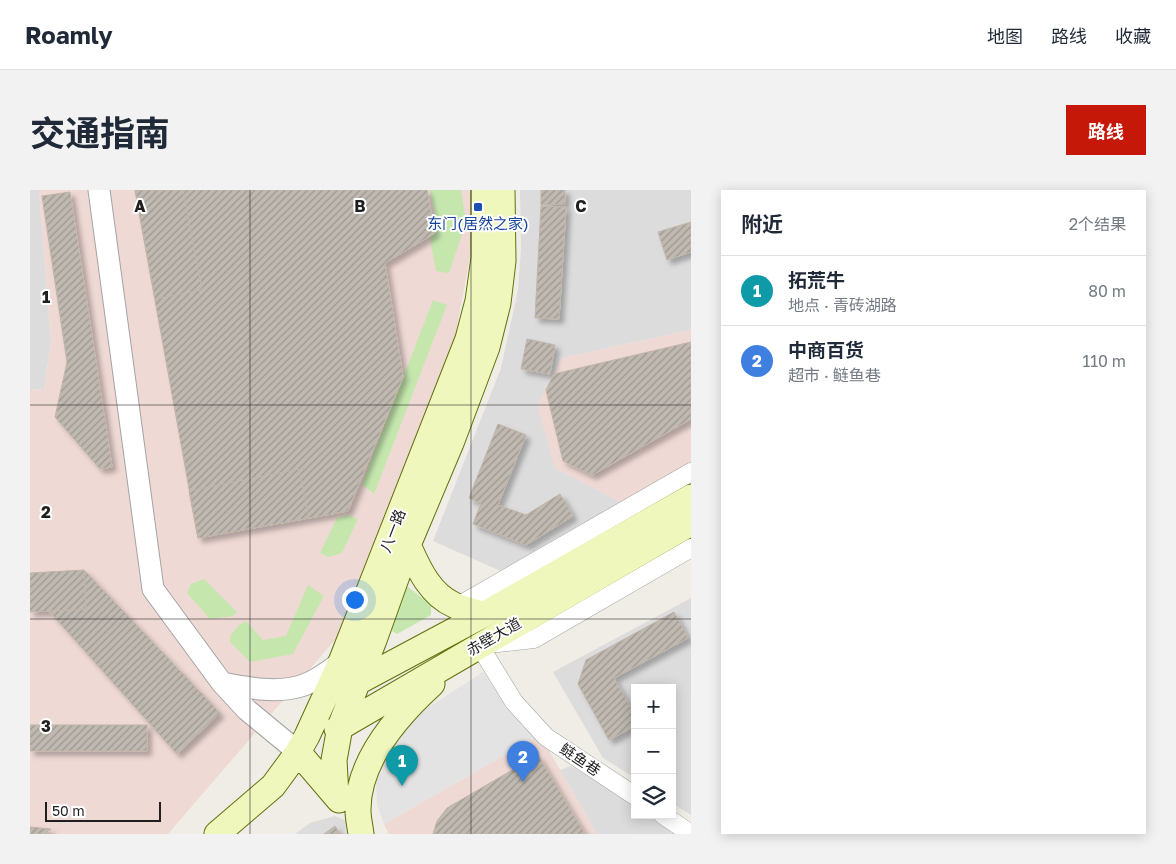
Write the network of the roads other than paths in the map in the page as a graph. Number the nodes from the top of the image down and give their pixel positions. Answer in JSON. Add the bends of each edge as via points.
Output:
{"nodes":[{"id":1,"x":99,"y":190,"type":"edge"},
{"id":2,"x":484,"y":190,"type":"edge"},
{"id":3,"x":502,"y":190,"type":"edge"},
{"id":4,"x":691,"y":472,"type":"edge"},
{"id":5,"x":691,"y":497,"type":"edge"},
{"id":6,"x":691,"y":523,"type":"edge"},
{"id":7,"x":408,"y":544,"type":"junction"},
{"id":8,"x":691,"y":548,"type":"edge"},
{"id":9,"x":458,"y":606,"type":"junction"},
{"id":10,"x":483,"y":615,"type":"junction"},
{"id":11,"x":472,"y":649,"type":"junction"},
{"id":12,"x":341,"y":662,"type":"junction"},
{"id":13,"x":358,"y":682,"type":"junction"},
{"id":14,"x":222,"y":683,"type":"junction"},
{"id":15,"x":324,"y":700,"type":"junction"},
{"id":16,"x":340,"y":727,"type":"junction"},
{"id":17,"x":298,"y":752,"type":"junction"},
{"id":18,"x":631,"y":793,"type":"edge"},
{"id":19,"x":336,"y":796,"type":"junction"},
{"id":20,"x":669,"y":819,"type":"edge"},
{"id":21,"x":217,"y":834,"type":"edge"},
{"id":22,"x":360,"y":834,"type":"edge"},
{"id":23,"x":690,"y":834,"type":"edge"}],
"edges":[{"from":1,"to":14,"type":"street","via":[[153,590]]},
{"from":2,"to":12,"type":"main road","name":"八一路","via":[[484,258],[468,339]]},
{"from":3,"to":7,"type":"main road","name":"八一路","via":[[503,260],[498,303],[487,347]]},
{"from":4,"to":9,"type":"street"},
{"from":5,"to":10,"type":"main road","name":"赤壁大道"},
{"from":6,"to":11,"type":"main road","name":"赤壁大道"},
{"from":7,"to":9,"type":"main road","name":"赤壁大道","via":[[420,572],[435,591]]},
{"from":7,"to":13,"type":"main road","name":"八一路"},
{"from":8,"to":11,"type":"street","via":[[534,639]]},
{"from":9,"to":10,"type":"main road","name":"赤壁大道"},
{"from":10,"to":13,"type":"main road","name":"赤壁大道"},
{"from":11,"to":16,"type":"main road","name":"赤壁大道"},
{"from":11,"to":18,"type":"street","name":"鲢鱼巷","via":[[546,737]]},
{"from":11,"to":22,"type":"main road","via":[[412,702],[378,745],[362,781],[358,810]]},
{"from":12,"to":14,"type":"street","via":[[303,686],[277,689]]},
{"from":12,"to":15,"type":"main road","name":"八一路"},
{"from":13,"to":15,"type":"main road","name":"赤壁大道"},
{"from":13,"to":16,"type":"main road","name":"八一路"},
{"from":14,"to":17,"type":"street","via":[[247,710]]},
{"from":15,"to":17,"type":"main road","name":"八一路"},
{"from":16,"to":17,"type":"main road","name":"赤壁大道"},
{"from":16,"to":19,"type":"main road","name":"八一路","via":[[334,760]]},
{"from":17,"to":19,"type":"main road"},
{"from":17,"to":21,"type":"main road","name":"八一路","via":[[273,786]]},
{"from":19,"to":22,"type":"main road"},
{"from":20,"to":23,"type":"street"}]}
